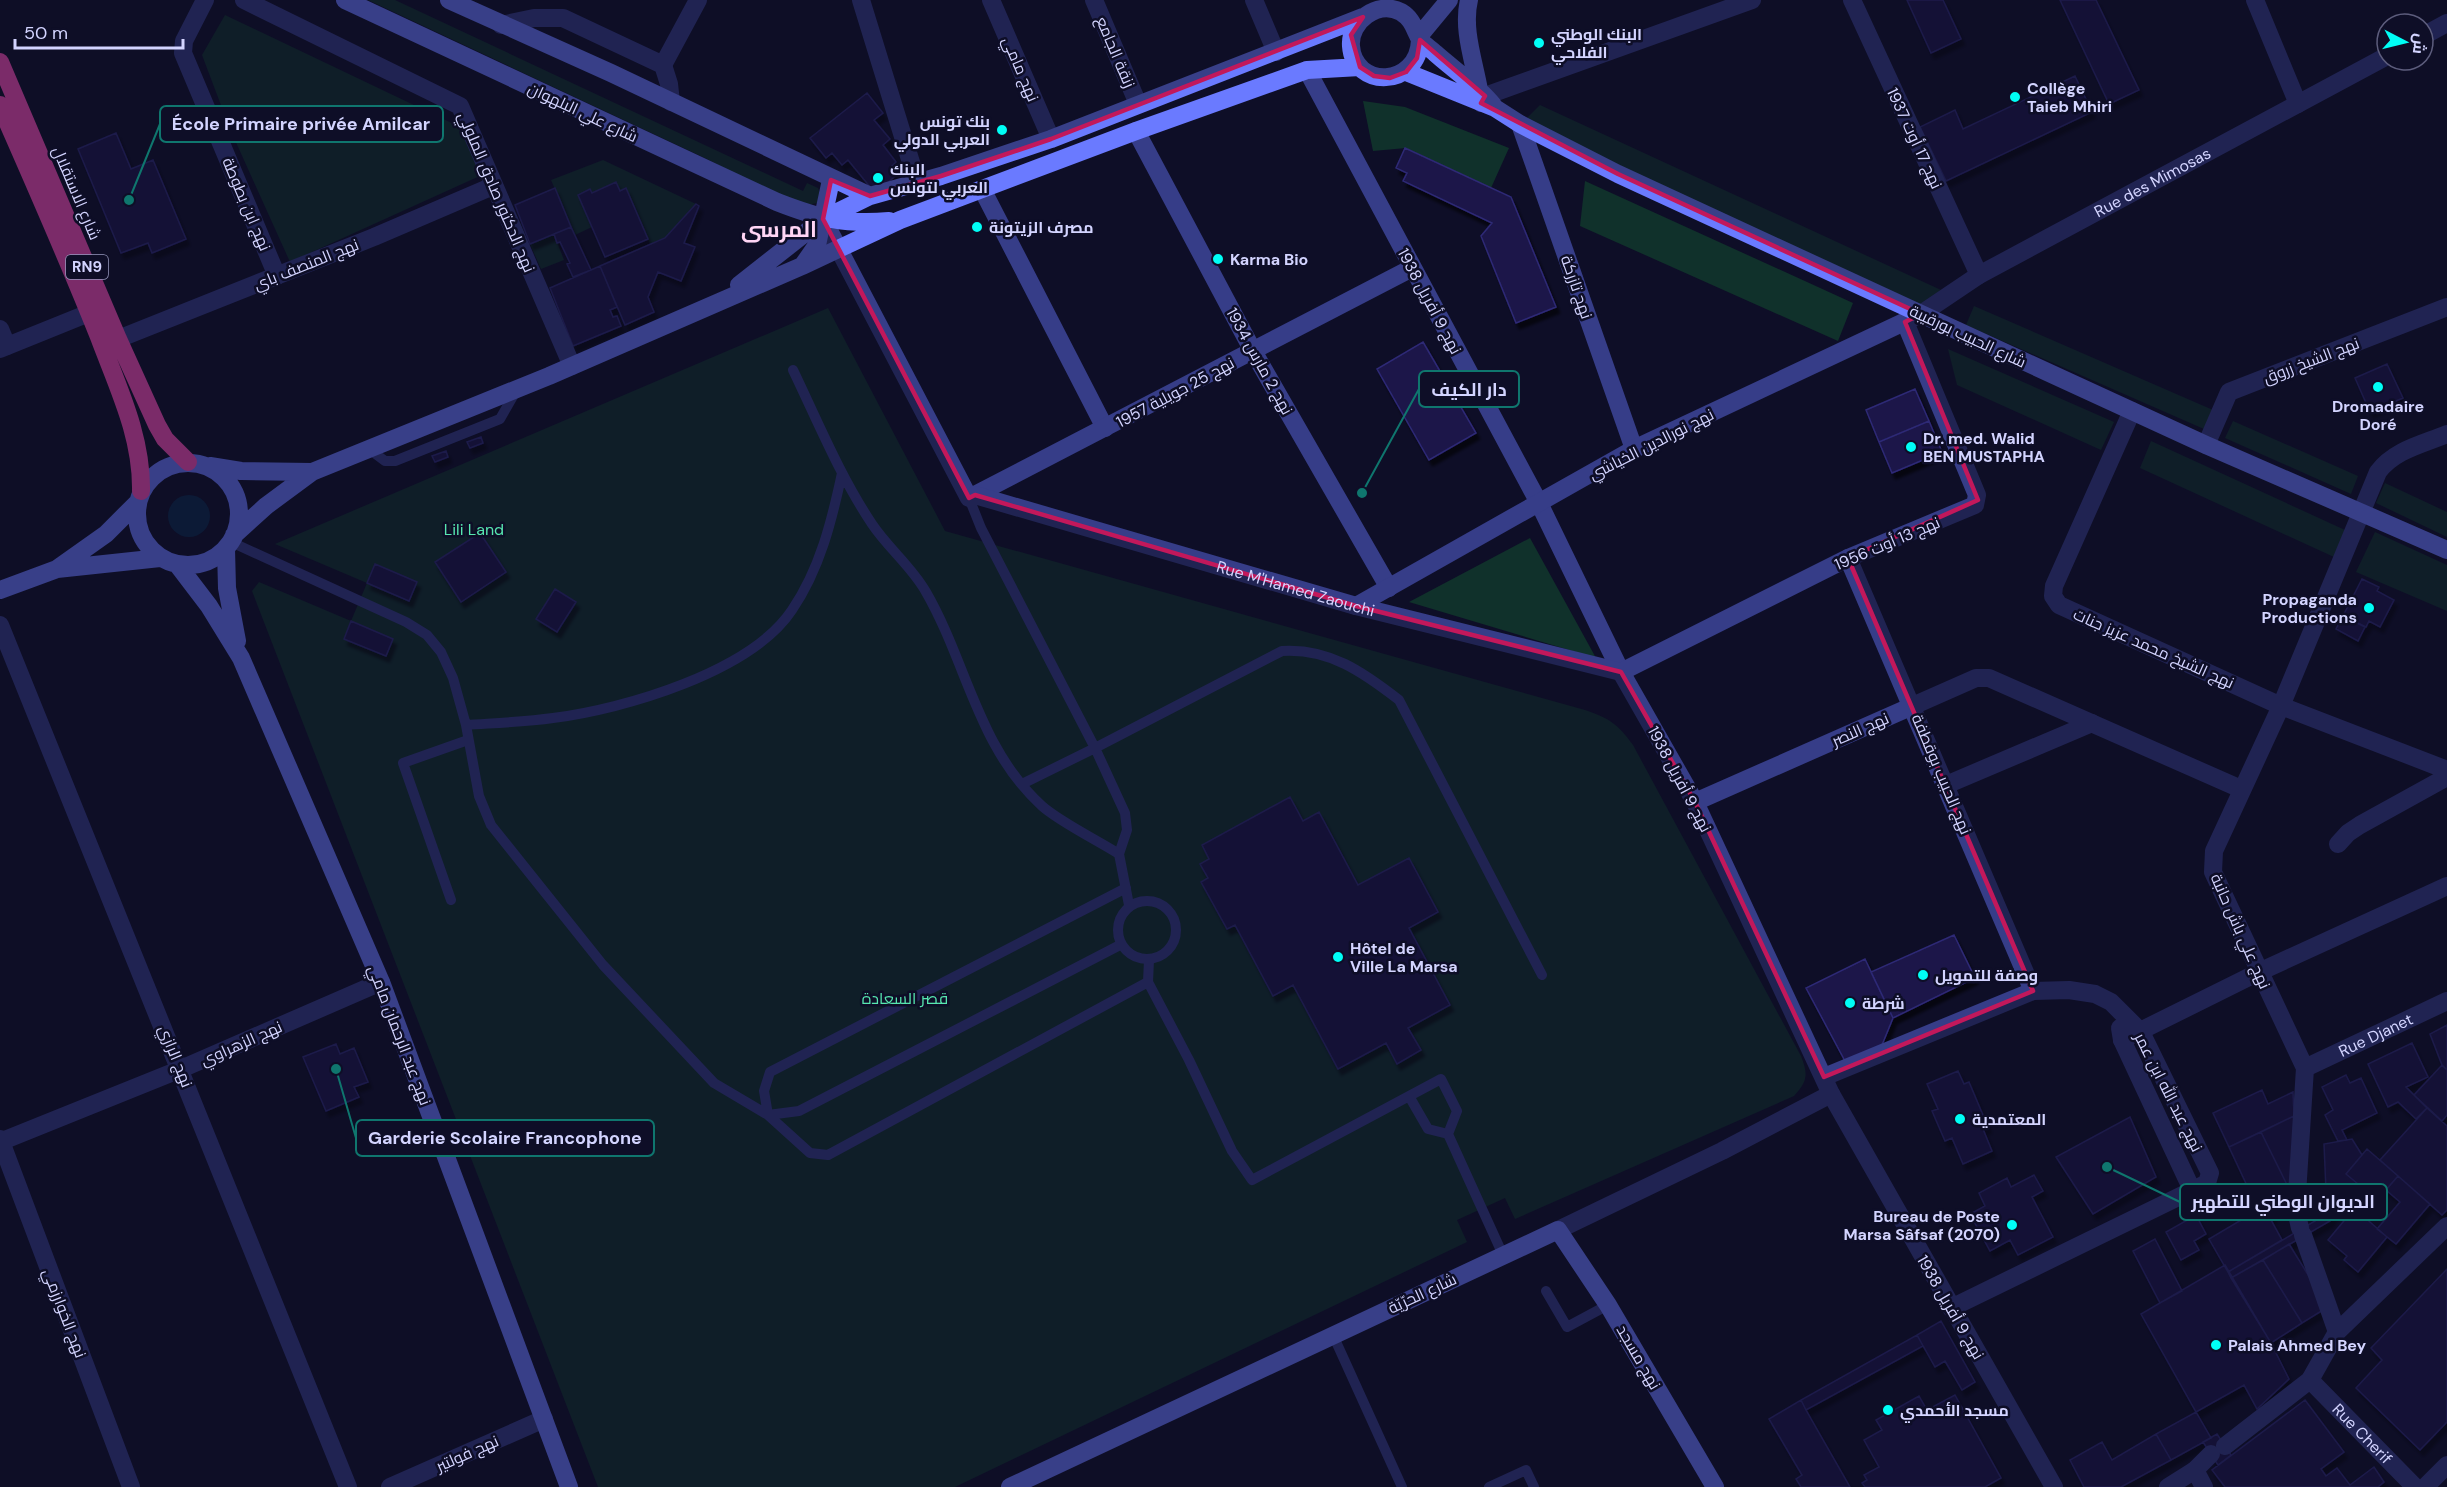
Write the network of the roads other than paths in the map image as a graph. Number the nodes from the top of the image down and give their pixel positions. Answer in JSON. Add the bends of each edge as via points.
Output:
{"nodes":[{"id":1,"x":205,"y":0,"type":"edge"},
{"id":2,"x":244,"y":0,"type":"edge"},
{"id":3,"x":345,"y":0,"type":"edge"},
{"id":4,"x":449,"y":0,"type":"edge"},
{"id":5,"x":698,"y":0,"type":"edge"},
{"id":6,"x":861,"y":0,"type":"edge"},
{"id":7,"x":992,"y":0,"type":"edge"},
{"id":8,"x":1094,"y":0,"type":"edge"},
{"id":9,"x":1254,"y":0,"type":"edge"},
{"id":10,"x":1449,"y":0,"type":"edge"},
{"id":11,"x":1469,"y":0,"type":"edge"},
{"id":12,"x":1752,"y":0,"type":"edge"},
{"id":13,"x":1852,"y":0,"type":"edge"},
{"id":14,"x":2255,"y":0,"type":"edge"},
{"id":15,"x":1406,"y":5,"type":"edge"},
{"id":16,"x":1363,"y":17,"type":"junction"},
{"id":17,"x":501,"y":25,"type":"junction"},
{"id":18,"x":1420,"y":38,"type":"junction"},
{"id":19,"x":1276,"y":52,"type":"junction"},
{"id":20,"x":0,"y":62,"type":"edge"},
{"id":21,"x":2375,"y":62,"type":"edge"},
{"id":22,"x":663,"y":65,"type":"junction"},
{"id":23,"x":1360,"y":67,"type":"junction"},
{"id":24,"x":1307,"y":70,"type":"junction"},
{"id":25,"x":1406,"y":72,"type":"junction"},
{"id":26,"x":1485,"y":99,"type":"junction"},
{"id":27,"x":671,"y":102,"type":"junction"},
{"id":28,"x":1138,"y":104,"type":"junction"},
{"id":29,"x":2298,"y":104,"type":"junction"},
{"id":30,"x":0,"y":105,"type":"edge"},
{"id":31,"x":1520,"y":124,"type":"junction"},
{"id":32,"x":1136,"y":131,"type":"junction"},
{"id":33,"x":1051,"y":139,"type":"junction"},
{"id":34,"x":831,"y":180,"type":"junction"},
{"id":35,"x":917,"y":182,"type":"junction"},
{"id":36,"x":494,"y":186,"type":"junction"},
{"id":37,"x":982,"y":189,"type":"junction"},
{"id":38,"x":870,"y":196,"type":"junction"},
{"id":39,"x":823,"y":219,"type":"junction"},
{"id":40,"x":900,"y":220,"type":"junction"},
{"id":41,"x":838,"y":249,"type":"junction"},
{"id":42,"x":802,"y":267,"type":"junction"},
{"id":43,"x":1412,"y":268,"type":"junction"},
{"id":44,"x":277,"y":276,"type":"junction"},
{"id":45,"x":1978,"y":276,"type":"junction"},
{"id":46,"x":722,"y":300,"type":"junction"},
{"id":47,"x":2447,"y":307,"type":"edge"},
{"id":48,"x":89,"y":313,"type":"junction"},
{"id":49,"x":1913,"y":318,"type":"junction"},
{"id":50,"x":118,"y":339,"type":"junction"},
{"id":51,"x":2,"y":341,"type":"edge"},
{"id":52,"x":1253,"y":351,"type":"junction"},
{"id":53,"x":572,"y":366,"type":"junction"},
{"id":54,"x":793,"y":370,"type":"dead end"},
{"id":55,"x":2132,"y":411,"type":"junction"},
{"id":56,"x":1105,"y":428,"type":"junction"},
{"id":57,"x":2447,"y":434,"type":"edge"},
{"id":58,"x":2206,"y":445,"type":"junction"},
{"id":59,"x":1634,"y":449,"type":"junction"},
{"id":60,"x":197,"y":463,"type":"junction"},
{"id":61,"x":312,"y":472,"type":"junction"},
{"id":62,"x":842,"y":473,"type":"junction"},
{"id":63,"x":139,"y":497,"type":"junction"},
{"id":64,"x":972,"y":497,"type":"junction"},
{"id":65,"x":1539,"y":503,"type":"junction"},
{"id":66,"x":2361,"y":513,"type":"junction"},
{"id":67,"x":230,"y":542,"type":"junction"},
{"id":68,"x":2447,"y":550,"type":"edge"},
{"id":69,"x":1848,"y":558,"type":"junction"},
{"id":70,"x":168,"y":561,"type":"junction"},
{"id":71,"x":57,"y":569,"type":"junction"},
{"id":72,"x":1389,"y":588,"type":"junction"},
{"id":73,"x":0,"y":590,"type":"edge"},
{"id":74,"x":1356,"y":606,"type":"junction"},
{"id":75,"x":0,"y":625,"type":"edge"},
{"id":76,"x":241,"y":657,"type":"junction"},
{"id":77,"x":1621,"y":672,"type":"junction"},
{"id":78,"x":1912,"y":706,"type":"junction"},
{"id":79,"x":2281,"y":706,"type":"junction"},
{"id":80,"x":2092,"y":723,"type":"junction"},
{"id":81,"x":466,"y":725,"type":"junction"},
{"id":82,"x":468,"y":740,"type":"junction"},
{"id":83,"x":1095,"y":748,"type":"junction"},
{"id":84,"x":2447,"y":770,"type":"edge"},
{"id":85,"x":2447,"y":777,"type":"edge"},
{"id":86,"x":1022,"y":784,"type":"junction"},
{"id":87,"x":1947,"y":785,"type":"junction"},
{"id":88,"x":2241,"y":789,"type":"junction"},
{"id":89,"x":1695,"y":802,"type":"junction"},
{"id":90,"x":2338,"y":844,"type":"dead end"},
{"id":91,"x":1119,"y":854,"type":"junction"},
{"id":92,"x":2447,"y":886,"type":"edge"},
{"id":93,"x":1126,"y":888,"type":"junction"},
{"id":94,"x":451,"y":900,"type":"dead end"},
{"id":95,"x":1129,"y":905,"type":"junction"},
{"id":96,"x":1120,"y":945,"type":"junction"},
{"id":97,"x":1149,"y":960,"type":"junction"},
{"id":98,"x":2259,"y":972,"type":"junction"},
{"id":99,"x":1542,"y":975,"type":"dead end"},
{"id":100,"x":381,"y":982,"type":"junction"},
{"id":101,"x":1148,"y":982,"type":"junction"},
{"id":102,"x":2033,"y":991,"type":"junction"},
{"id":103,"x":2447,"y":1001,"type":"edge"},
{"id":104,"x":2116,"y":1009,"type":"junction"},
{"id":105,"x":2141,"y":1032,"type":"junction"},
{"id":106,"x":2122,"y":1040,"type":"junction"},
{"id":107,"x":2305,"y":1068,"type":"junction"},
{"id":108,"x":181,"y":1070,"type":"junction"},
{"id":109,"x":1828,"y":1085,"type":"junction"},
{"id":110,"x":1409,"y":1096,"type":"junction"},
{"id":111,"x":768,"y":1115,"type":"junction"},
{"id":112,"x":1448,"y":1134,"type":"junction"},
{"id":113,"x":0,"y":1141,"type":"edge"},
{"id":114,"x":2192,"y":1190,"type":"junction"},
{"id":115,"x":2447,"y":1226,"type":"edge"},
{"id":116,"x":1558,"y":1230,"type":"junction"},
{"id":117,"x":1503,"y":1255,"type":"junction"},
{"id":118,"x":1546,"y":1291,"type":"dead end"},
{"id":119,"x":1608,"y":1305,"type":"junction"},
{"id":120,"x":1951,"y":1308,"type":"junction"},
{"id":121,"x":2337,"y":1332,"type":"junction"},
{"id":122,"x":1333,"y":1335,"type":"junction"},
{"id":123,"x":2310,"y":1380,"type":"junction"},
{"id":124,"x":544,"y":1419,"type":"junction"},
{"id":125,"x":2447,"y":1464,"type":"edge"},
{"id":126,"x":2195,"y":1470,"type":"junction"},
{"id":127,"x":131,"y":1487,"type":"edge"},
{"id":128,"x":348,"y":1487,"type":"edge"},
{"id":129,"x":390,"y":1487,"type":"edge"},
{"id":130,"x":569,"y":1487,"type":"edge"},
{"id":131,"x":1010,"y":1487,"type":"edge"},
{"id":132,"x":1402,"y":1487,"type":"edge"},
{"id":133,"x":1489,"y":1487,"type":"edge"},
{"id":134,"x":1534,"y":1487,"type":"edge"},
{"id":135,"x":1715,"y":1487,"type":"edge"},
{"id":136,"x":2054,"y":1487,"type":"edge"},
{"id":137,"x":2168,"y":1487,"type":"edge"},
{"id":138,"x":2204,"y":1487,"type":"edge"},
{"id":139,"x":2415,"y":1487,"type":"edge"},
{"id":140,"x":2425,"y":1487,"type":"edge"}],
"edges":[{"from":1,"to":44,"type":"street","name":"نهج ابن بطوطة","via":[[184,41],[183,53]]},
{"from":2,"to":36,"type":"street","name":"نهج الدكتور صادق الملولي","via":[[460,106]]},
{"from":3,"to":39,"type":"main road","name":"شارع علي البلهوان","via":[[767,198]]},
{"from":4,"to":17,"type":"main road"},
{"from":5,"to":22,"type":"street"},
{"from":6,"to":35,"type":"street"},
{"from":7,"to":33,"type":"street","name":"نهج مامي"},
{"from":8,"to":28,"type":"street","name":"زنقة الجامع"},
{"from":9,"to":19,"type":"street"},
{"from":10,"to":18,"type":"main road"},
{"from":11,"to":26,"type":"main road","via":[[1467,34]]},
{"from":12,"to":26,"type":"street"},
{"from":13,"to":45,"type":"street","name":"نهج 17 أوت 1937"},
{"from":14,"to":29,"type":"street"},
{"from":15,"to":16,"type":"main road","via":[[1374,10]]},
{"from":15,"to":18,"type":"main road"},
{"from":16,"to":19,"type":"main road"},
{"from":16,"to":23,"type":"main road","via":[[1351,36],[1354,58]]},
{"from":17,"to":22,"type":"street","via":[[534,18],[563,18]]},
{"from":17,"to":27,"type":"main road"},
{"from":18,"to":25,"type":"main road","via":[[1417,58]]},
{"from":18,"to":26,"type":"main road"},
{"from":19,"to":28,"type":"main road"},
{"from":20,"to":50,"type":"highway","name":"شارع الاستقلال","number":"RN9"},
{"from":21,"to":29,"type":"street","name":"Rue des Mimosas"},
{"from":22,"to":27,"type":"street"},
{"from":23,"to":24,"type":"main road"},
{"from":23,"to":25,"type":"main road","via":[[1374,76],[1390,78]]},
{"from":24,"to":32,"type":"main road"},
{"from":24,"to":43,"type":"street","name":"نهج 9 أفريل 1938"},
{"from":25,"to":26,"type":"main road"},
{"from":26,"to":31,"type":"main road","name":"شارع الحبيب بورقيبة"},
{"from":27,"to":34,"type":"main road"},
{"from":28,"to":33,"type":"main road"},
{"from":29,"to":45,"type":"street","name":"Rue des Mimosas"},
{"from":30,"to":48,"type":"highway","number":"RN9"},
{"from":31,"to":49,"type":"main road","name":"شارع الحبيب بورقيبة"},
{"from":31,"to":59,"type":"street","name":"نهج تازركة"},
{"from":32,"to":37,"type":"main road"},
{"from":32,"to":52,"type":"street","name":"نهج 2 مارس 1934"},
{"from":33,"to":35,"type":"main road"},
{"from":34,"to":38,"type":"main road"},
{"from":34,"to":39,"type":"main road"},
{"from":35,"to":38,"type":"main road"},
{"from":36,"to":44,"type":"street","name":"نهج المنصف باي"},
{"from":36,"to":53,"type":"street","name":"نهج الدكتور صادق الملولي"},
{"from":37,"to":40,"type":"main road"},
{"from":37,"to":56,"type":"street"},
{"from":38,"to":39,"type":"main road"},
{"from":39,"to":40,"type":"main road","name":"شارع علي البلهوان","via":[[861,223]]},
{"from":39,"to":41,"type":"street"},
{"from":39,"to":42,"type":"main road","via":[[816,245]]},
{"from":39,"to":46,"type":"main road"},
{"from":40,"to":41,"type":"main road"},
{"from":41,"to":42,"type":"main road"},
{"from":41,"to":64,"type":"street"},
{"from":42,"to":46,"type":"main road"},
{"from":43,"to":52,"type":"street","name":"نهج 25 جويلية 1957"},
{"from":43,"to":65,"type":"street","name":"نهج 9 أفريل 1938"},
{"from":44,"to":50,"type":"street","name":"نهج المنصف باي"},
{"from":45,"to":49,"type":"street","name":"Rue des Mimosas"},
{"from":46,"to":53,"type":"main road"},
{"from":47,"to":58,"type":"street","name":"نهج الشيخ زروق","via":[[2229,392]]},
{"from":48,"to":51,"type":"street"},
{"from":48,"to":63,"type":"highway","number":"RN9","via":[[133,425],[141,465]]},
{"from":49,"to":55,"type":"main road","name":"شارع الحبيب بورقيبة"},
{"from":49,"to":59,"type":"street","name":"نهج نورالدين الخياشي"},
{"from":49,"to":69,"type":"street","name":"نهج 13 أوت 1956","via":[[1978,500],[1975,505]]},
{"from":50,"to":60,"type":"highway","name":"شارع الاستقلال","number":"RN9","via":[[165,440]]},
{"from":52,"to":56,"type":"street","name":"نهج 25 جويلية 1957"},
{"from":52,"to":72,"type":"street","name":"نهج 2 مارس 1934"},
{"from":53,"to":61,"type":"main road"},
{"from":54,"to":62,"type":"lane"},
{"from":55,"to":58,"type":"main road","name":"شارع الحبيب بورقيبة"},
{"from":55,"to":79,"type":"street","name":"نهج الشيخ محمد عزيز جنات","via":[[2054,586],[2054,596],[2059,605]]},
{"from":56,"to":64,"type":"street","name":"نهج 25 جويلية 1957"},
{"from":57,"to":66,"type":"street","name":"نهج علي باش حانبة","via":[[2386,462]]},
{"from":58,"to":66,"type":"main road","name":"شارع الحبيب بورقيبة"},
{"from":59,"to":65,"type":"street","name":"نهج نورالدين الخياشي"},
{"from":60,"to":61,"type":"main road","via":[[241,471]]},
{"from":60,"to":63,"type":"main road","via":[[178,463],[160,470]]},
{"from":60,"to":67,"type":"main road","number":"RN9","via":[[228,481],[236,496],[239,516]]},
{"from":61,"to":67,"type":"main road","via":[[266,506]]},
{"from":62,"to":81,"type":"lane","via":[[829,533],[812,571],[792,610],[761,643],[724,666],[662,691],[612,705],[553,718]]},
{"from":62,"to":86,"type":"lane","via":[[873,525],[925,590],[986,732]]},
{"from":63,"to":70,"type":"main road","number":"RN9","via":[[136,522],[141,536],[152,551]]},
{"from":63,"to":71,"type":"main road","via":[[106,534]]},
{"from":64,"to":74,"type":"street","name":"Rue M'Hamed Zaouchi"},
{"from":64,"to":83,"type":"lane","via":[[981,528]]},
{"from":65,"to":72,"type":"street","name":"نهج نورالدين الخياشي"},
{"from":65,"to":77,"type":"street","name":"نهج 9 أفريل 1938"},
{"from":66,"to":68,"type":"main road","name":"شارع الحبيب بورقيبة"},
{"from":66,"to":79,"type":"street","name":"نهج علي باش حانبة"},
{"from":67,"to":70,"type":"main road","via":[[203,563]]},
{"from":67,"to":76,"type":"main road","via":[[227,588]]},
{"from":67,"to":81,"type":"lane","via":[[427,635],[441,652],[453,678]]},
{"from":69,"to":77,"type":"street","name":"نهج 13 أوت 1956"},
{"from":69,"to":78,"type":"street","name":"نهج الحبيب بوقطفة"},
{"from":70,"to":71,"type":"main road"},
{"from":70,"to":76,"type":"main road","via":[[210,606]]},
{"from":71,"to":73,"type":"main road"},
{"from":72,"to":74,"type":"street","name":"نهج نورالدين الخياشي"},
{"from":74,"to":77,"type":"street","name":"Rue M'Hamed Zaouchi"},
{"from":75,"to":108,"type":"street","name":"نهج الرازي"},
{"from":76,"to":100,"type":"main road","name":"نهج عبد الرحمان مامي"},
{"from":77,"to":89,"type":"street","name":"نهج 9 أفريل 1938"},
{"from":78,"to":80,"type":"street","name":"نهج النصر","via":[[1982,677]]},
{"from":78,"to":87,"type":"street","name":"نهج الحبيب بوقطفة"},
{"from":78,"to":89,"type":"street","name":"نهج النصر"},
{"from":79,"to":84,"type":"street","name":"نهج الشيخ محمد عزيز جنات"},
{"from":79,"to":88,"type":"street","name":"نهج علي باش حانبة"},
{"from":80,"to":87,"type":"street"},
{"from":80,"to":88,"type":"street","name":"نهج النصر"},
{"from":81,"to":82,"type":"lane"},
{"from":82,"to":94,"type":"lane","via":[[403,763]]},
{"from":82,"to":111,"type":"lane","via":[[479,796],[491,825],[603,965],[714,1083]]},
{"from":83,"to":86,"type":"lane"},
{"from":83,"to":91,"type":"lane","via":[[1125,813],[1127,830]]},
{"from":83,"to":99,"type":"lane","via":[[1282,651],[1300,650],[1344,662],[1399,700]]},
{"from":85,"to":90,"type":"street","via":[[2348,832]]},
{"from":86,"to":91,"type":"lane","via":[[1043,807]]},
{"from":87,"to":102,"type":"street","name":"نهج الحبيب بوقطفة"},
{"from":88,"to":98,"type":"street","name":"نهج علي باش حانبة","via":[[2214,851],[2213,872]]},
{"from":89,"to":109,"type":"street","name":"نهج 9 أفريل 1938"},
{"from":91,"to":93,"type":"lane"},
{"from":92,"to":98,"type":"street"},
{"from":93,"to":95,"type":"lane"},
{"from":93,"to":111,"type":"lane","via":[[770,1072],[764,1091]]},
{"from":95,"to":96,"type":"lane","via":[[1118,922]]},
{"from":95,"to":97,"type":"lane","via":[[1145,899],[1160,902],[1172,913],[1178,930],[1169,951]]},
{"from":96,"to":97,"type":"lane","via":[[1131,956]]},
{"from":96,"to":111,"type":"lane","via":[[799,1111]]},
{"from":97,"to":101,"type":"lane"},
{"from":98,"to":105,"type":"street"},
{"from":98,"to":107,"type":"street","name":"نهج علي باش حانبة"},
{"from":100,"to":108,"type":"street","name":"نهج الزهراوي"},
{"from":100,"to":124,"type":"main road","name":"نهج عبد الرحمان مامي"},
{"from":101,"to":110,"type":"lane","via":[[1232,1151],[1252,1180]]},
{"from":101,"to":111,"type":"lane","via":[[828,1155],[810,1153]]},
{"from":102,"to":104,"type":"street","via":[[2096,994]]},
{"from":102,"to":109,"type":"street","name":"شارع الحرّيّة"},
{"from":103,"to":107,"type":"street","name":"Rue Djanet"},
{"from":104,"to":105,"type":"street","name":"نهج عبد الله ابن عمر"},
{"from":104,"to":106,"type":"street","name":"نهج عبد الله ابن عمر"},
{"from":105,"to":106,"type":"street"},
{"from":105,"to":114,"type":"street","name":"نهج عبد الله ابن عمر","via":[[2210,1173],[2206,1183]]},
{"from":106,"to":114,"type":"street","name":"نهج عبد الله ابن عمر"},
{"from":107,"to":121,"type":"street","name":"نهج علي باش حانبة","via":[[2296,1209]]},
{"from":108,"to":113,"type":"street","name":"نهج الزهراوي"},
{"from":108,"to":128,"type":"street","name":"نهج الرازي"},
{"from":109,"to":116,"type":"street","name":"شارع الحرّيّة","via":[[1722,1151]]},
{"from":109,"to":120,"type":"street","name":"نهج 9 أفريل 1938"},
{"from":110,"to":112,"type":"lane","via":[[1428,1129]]},
{"from":110,"to":112,"type":"lane","via":[[1441,1079],[1457,1111]]},
{"from":112,"to":117,"type":"lane"},
{"from":113,"to":127,"type":"street","name":"نهج الخوارزمي"},
{"from":114,"to":120,"type":"street","name":"نهج عبد الله ابن عمر"},
{"from":115,"to":121,"type":"street"},
{"from":116,"to":117,"type":"main road","name":"شارع الحرّيّة"},
{"from":116,"to":119,"type":"main road","name":"نهج مسجد"},
{"from":117,"to":122,"type":"main road","name":"شارع الحرّيّة"},
{"from":118,"to":119,"type":"lane","via":[[1567,1327]]},
{"from":119,"to":135,"type":"main road","name":"نهج مسجد"},
{"from":120,"to":136,"type":"street","name":"نهج 9 أفريل 1938"},
{"from":121,"to":123,"type":"street"},
{"from":122,"to":131,"type":"main road","name":"شارع الحرّيّة"},
{"from":122,"to":132,"type":"lane"},
{"from":123,"to":126,"type":"street"},
{"from":123,"to":139,"type":"street","name":"Rue Cherif"},
{"from":124,"to":129,"type":"street","name":"نهج فولتير"},
{"from":124,"to":130,"type":"main road","name":"نهج عبد الرحمان مامي"},
{"from":125,"to":140,"type":"street"},
{"from":126,"to":137,"type":"street"},
{"from":126,"to":138,"type":"street"},
{"from":133,"to":134,"type":"lane","via":[[1526,1470]]}]}
